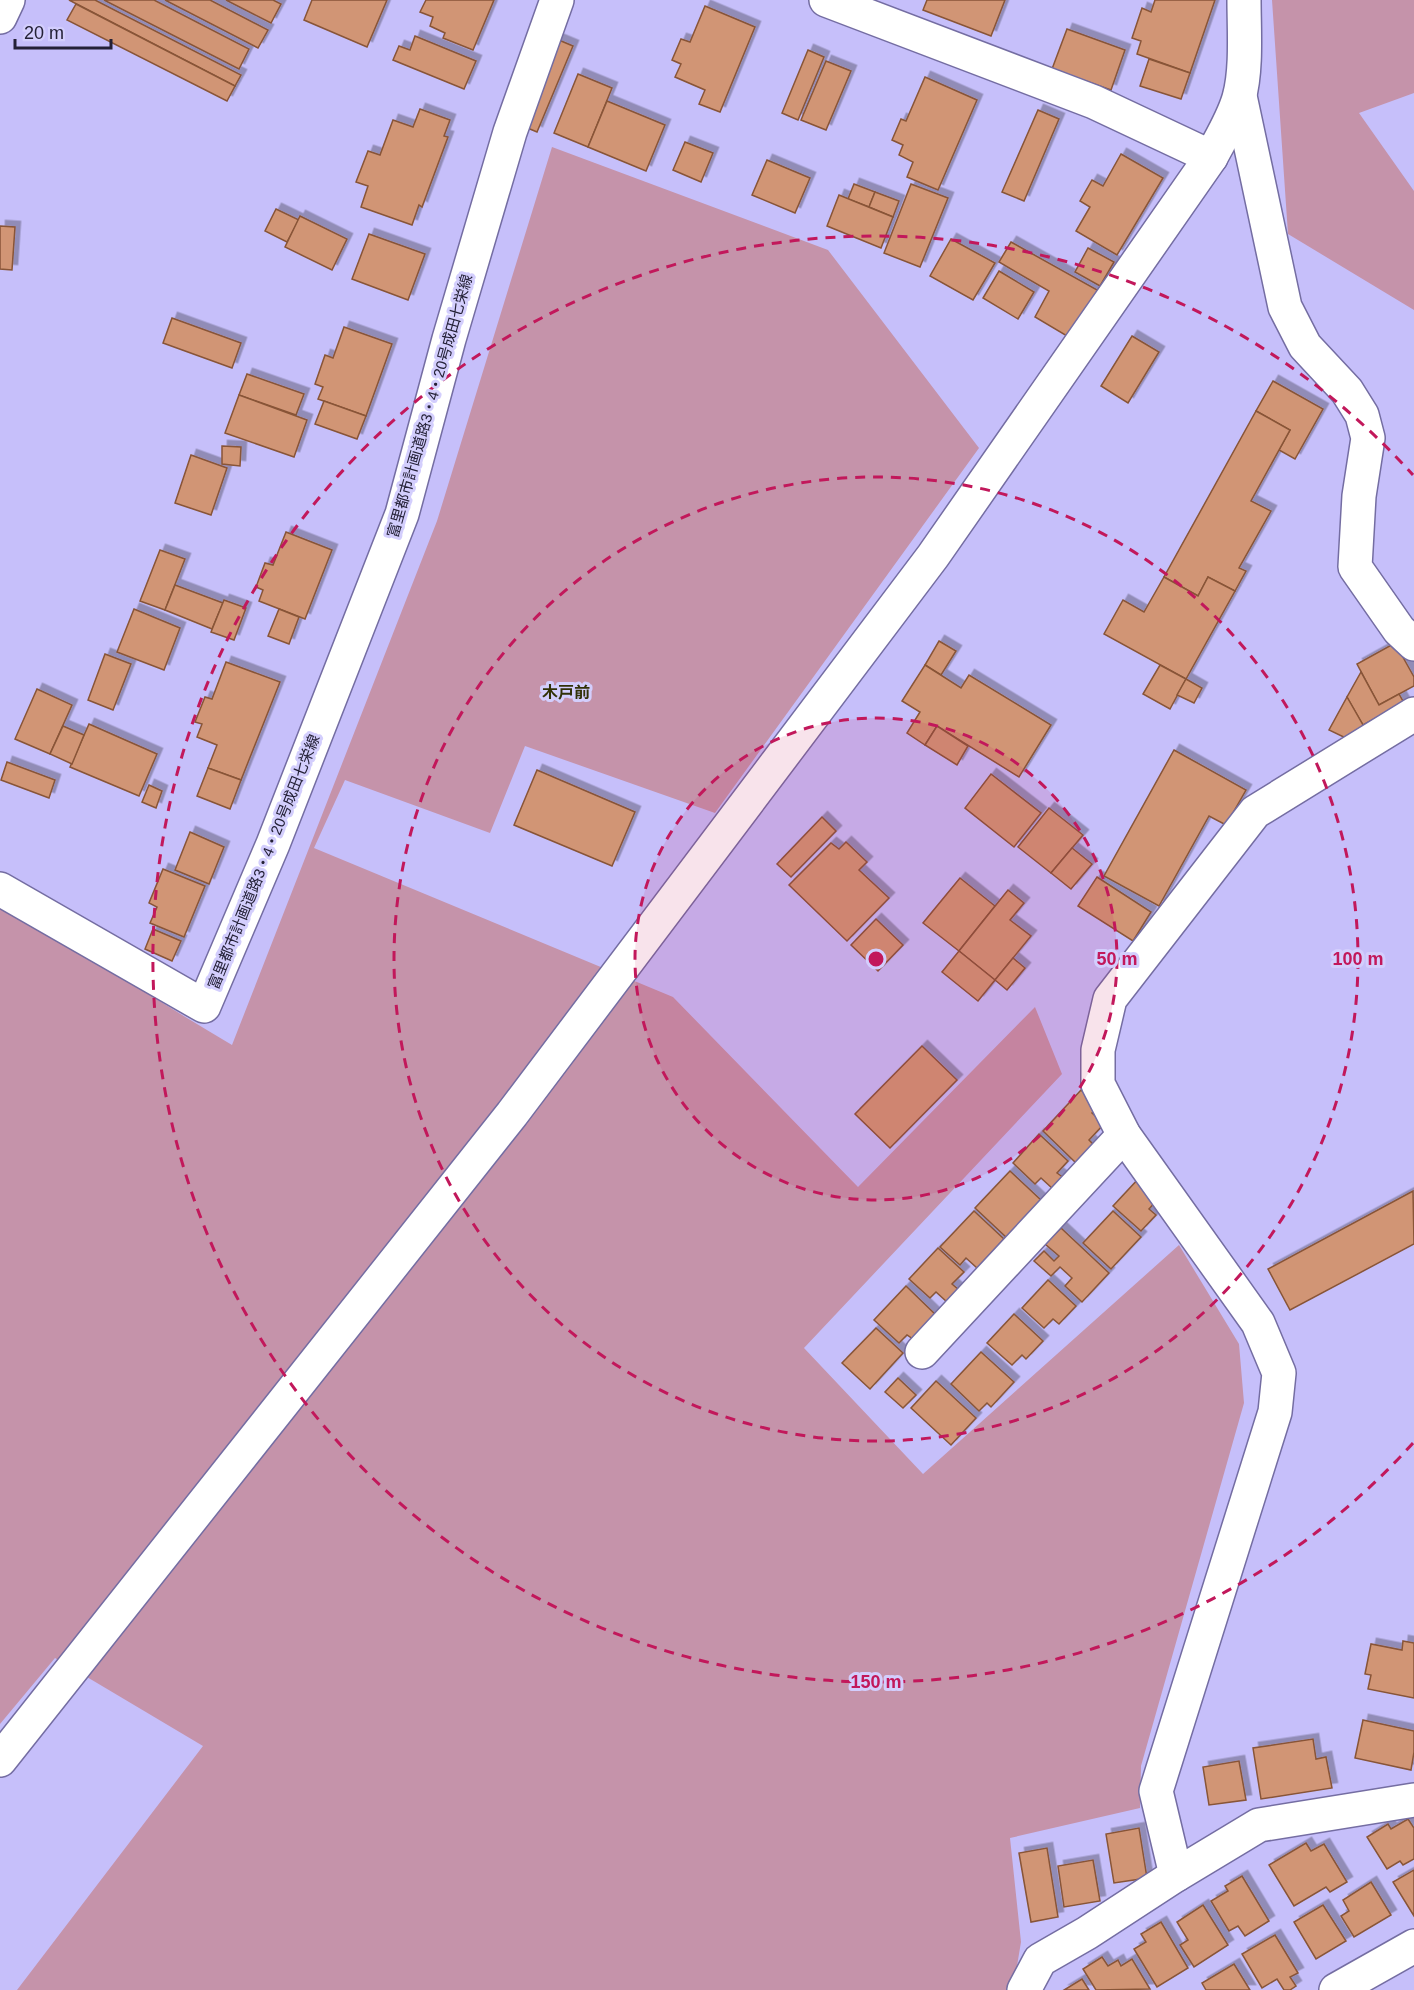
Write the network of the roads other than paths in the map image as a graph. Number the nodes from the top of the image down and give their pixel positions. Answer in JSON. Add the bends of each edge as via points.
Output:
{"nodes":[{"id":1,"x":8,"y":0,"type":"edge"},
{"id":2,"x":557,"y":0,"type":"edge"},
{"id":3,"x":826,"y":0,"type":"edge"},
{"id":4,"x":1244,"y":0,"type":"edge"},
{"id":5,"x":0,"y":17,"type":"edge"},
{"id":6,"x":1240,"y":96,"type":"junction"},
{"id":7,"x":1211,"y":157,"type":"junction"},
{"id":8,"x":1414,"y":644,"type":"edge"},
{"id":9,"x":1414,"y":714,"type":"edge"},
{"id":10,"x":0,"y":889,"type":"edge"},
{"id":11,"x":1124,"y":1136,"type":"junction"},
{"id":12,"x":922,"y":1352,"type":"dead end"},
{"id":13,"x":0,"y":1760,"type":"edge"},
{"id":14,"x":1414,"y":1800,"type":"edge"},
{"id":15,"x":1176,"y":1875,"type":"junction"},
{"id":16,"x":1414,"y":1946,"type":"edge"},
{"id":17,"x":1024,"y":1990,"type":"edge"},
{"id":18,"x":1336,"y":1990,"type":"edge"}],
"edges":[{"from":1,"to":5,"type":"street"},
{"from":2,"to":10,"type":"street","name":"富里都市計画道路3・4・20号成田七栄線","via":[[510,132],[402,514],[273,844],[204,1006]]},
{"from":3,"to":7,"type":"street","via":[[1094,102]]},
{"from":4,"to":6,"type":"street"},
{"from":6,"to":7,"type":"street"},
{"from":6,"to":8,"type":"street","via":[[1285,308],[1305,346],[1347,391],[1362,416],[1368,438],[1359,496],[1355,567]]},
{"from":7,"to":13,"type":"street","via":[[919,575],[512,1114]]},
{"from":9,"to":11,"type":"street","via":[[1255,812],[1110,999],[1098,1050],[1098,1084]]},
{"from":11,"to":12,"type":"street"},
{"from":11,"to":15,"type":"street","via":[[1258,1323],[1279,1373],[1275,1412],[1156,1791]]},
{"from":14,"to":15,"type":"street","via":[[1259,1825]]},
{"from":15,"to":17,"type":"street","via":[[1040,1960]]},
{"from":16,"to":18,"type":"street"}]}
